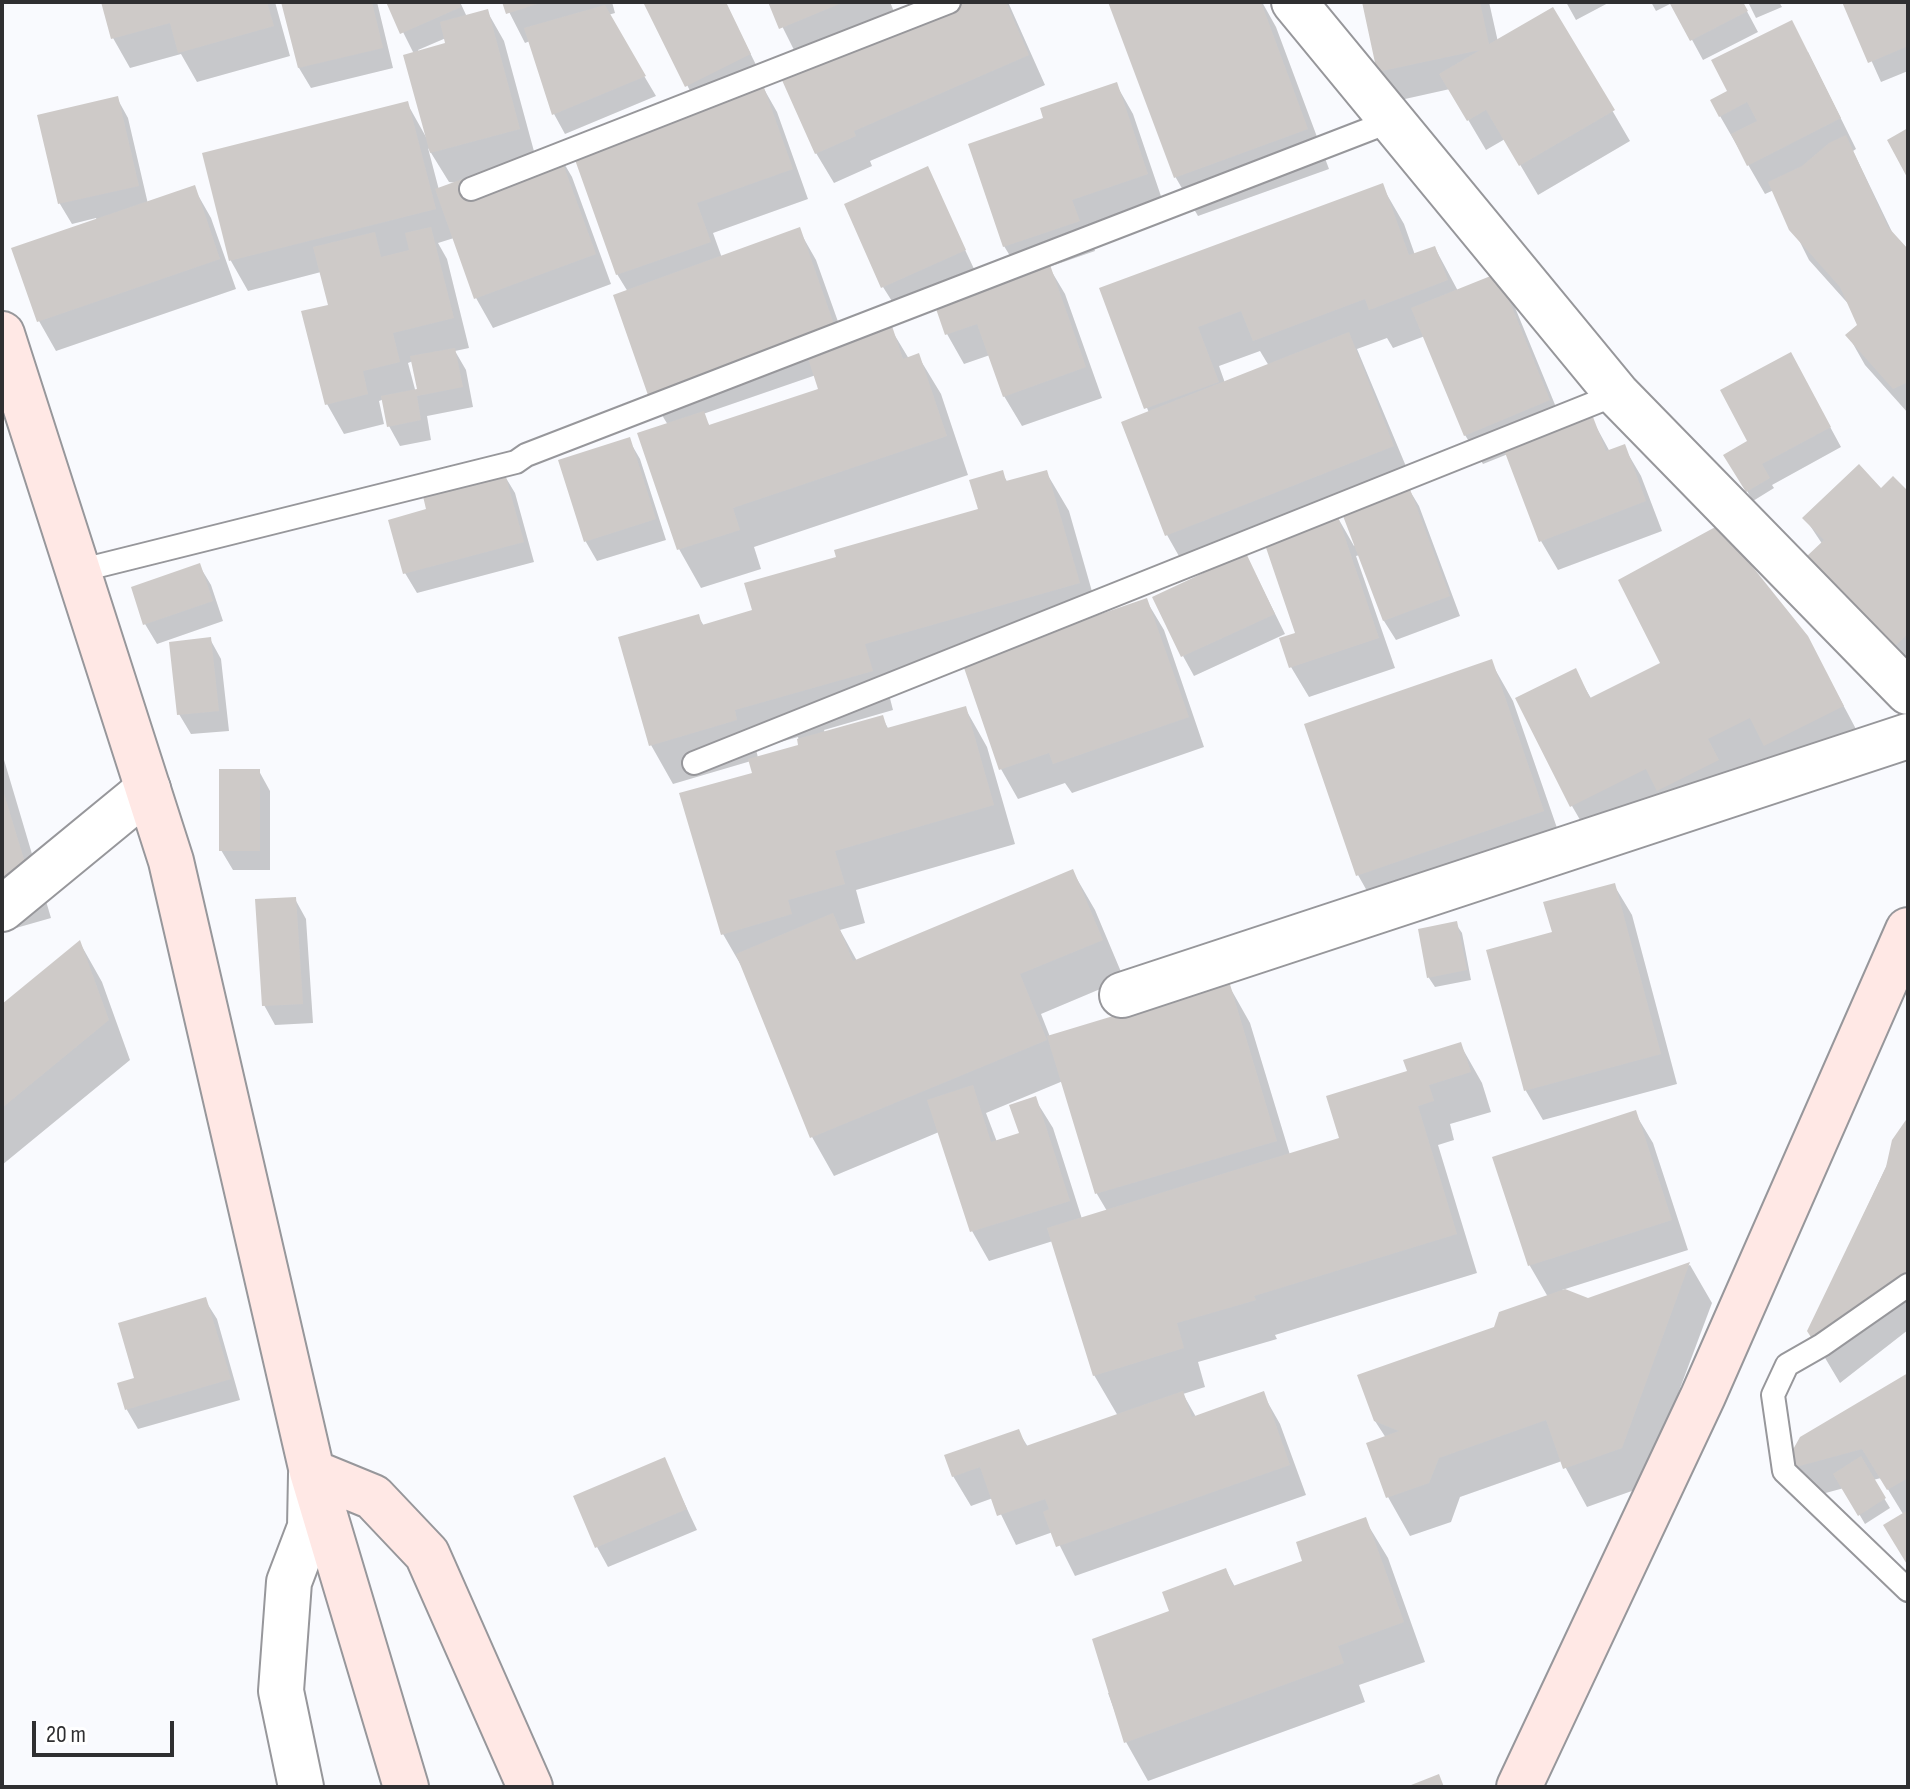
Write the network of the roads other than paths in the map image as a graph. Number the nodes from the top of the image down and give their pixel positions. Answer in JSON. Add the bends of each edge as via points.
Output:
{"nodes":[{"id":1,"x":949,"y":2,"type":"edge"},
{"id":2,"x":1294,"y":2,"type":"edge"},
{"id":3,"x":1391,"y":121,"type":"junction"},
{"id":4,"x":471,"y":189,"type":"dead end"},
{"id":5,"x":2,"y":334,"type":"edge"},
{"id":6,"x":1617,"y":394,"type":"junction"},
{"id":7,"x":78,"y":571,"type":"junction"},
{"id":8,"x":1908,"y":692,"type":"edge"},
{"id":9,"x":1908,"y":736,"type":"edge"},
{"id":10,"x":694,"y":763,"type":"dead end"},
{"id":11,"x":148,"y":789,"type":"junction"},
{"id":12,"x":2,"y":909,"type":"edge"},
{"id":13,"x":1908,"y":930,"type":"edge"},
{"id":14,"x":1122,"y":995,"type":"dead end"},
{"id":15,"x":1908,"y":1285,"type":"edge"},
{"id":16,"x":312,"y":1472,"type":"junction"},
{"id":17,"x":1908,"y":1590,"type":"edge"},
{"id":18,"x":301,"y":1787,"type":"edge"},
{"id":19,"x":406,"y":1787,"type":"edge"},
{"id":20,"x":530,"y":1787,"type":"edge"},
{"id":21,"x":1519,"y":1787,"type":"edge"}],
"edges":[{"from":1,"to":4,"type":"lane"},
{"from":2,"to":3,"type":"street"},
{"from":3,"to":6,"type":"street"},
{"from":3,"to":7,"type":"lane","via":[[516,462]]},
{"from":5,"to":7,"type":"main road"},
{"from":6,"to":8,"type":"street"},
{"from":6,"to":10,"type":"lane"},
{"from":7,"to":11,"type":"main road"},
{"from":9,"to":14,"type":"street"},
{"from":11,"to":12,"type":"street"},
{"from":11,"to":16,"type":"main road","via":[[171,861]]},
{"from":13,"to":21,"type":"main road","via":[[1703,1396]]},
{"from":15,"to":17,"type":"lane","via":[[1787,1365],[1773,1395],[1784,1471]]},
{"from":16,"to":18,"type":"street","via":[[310,1527],[289,1582],[281,1691]]},
{"from":16,"to":19,"type":"main road"},
{"from":16,"to":20,"type":"main road","via":[[373,1497],[427,1554]]}]}
